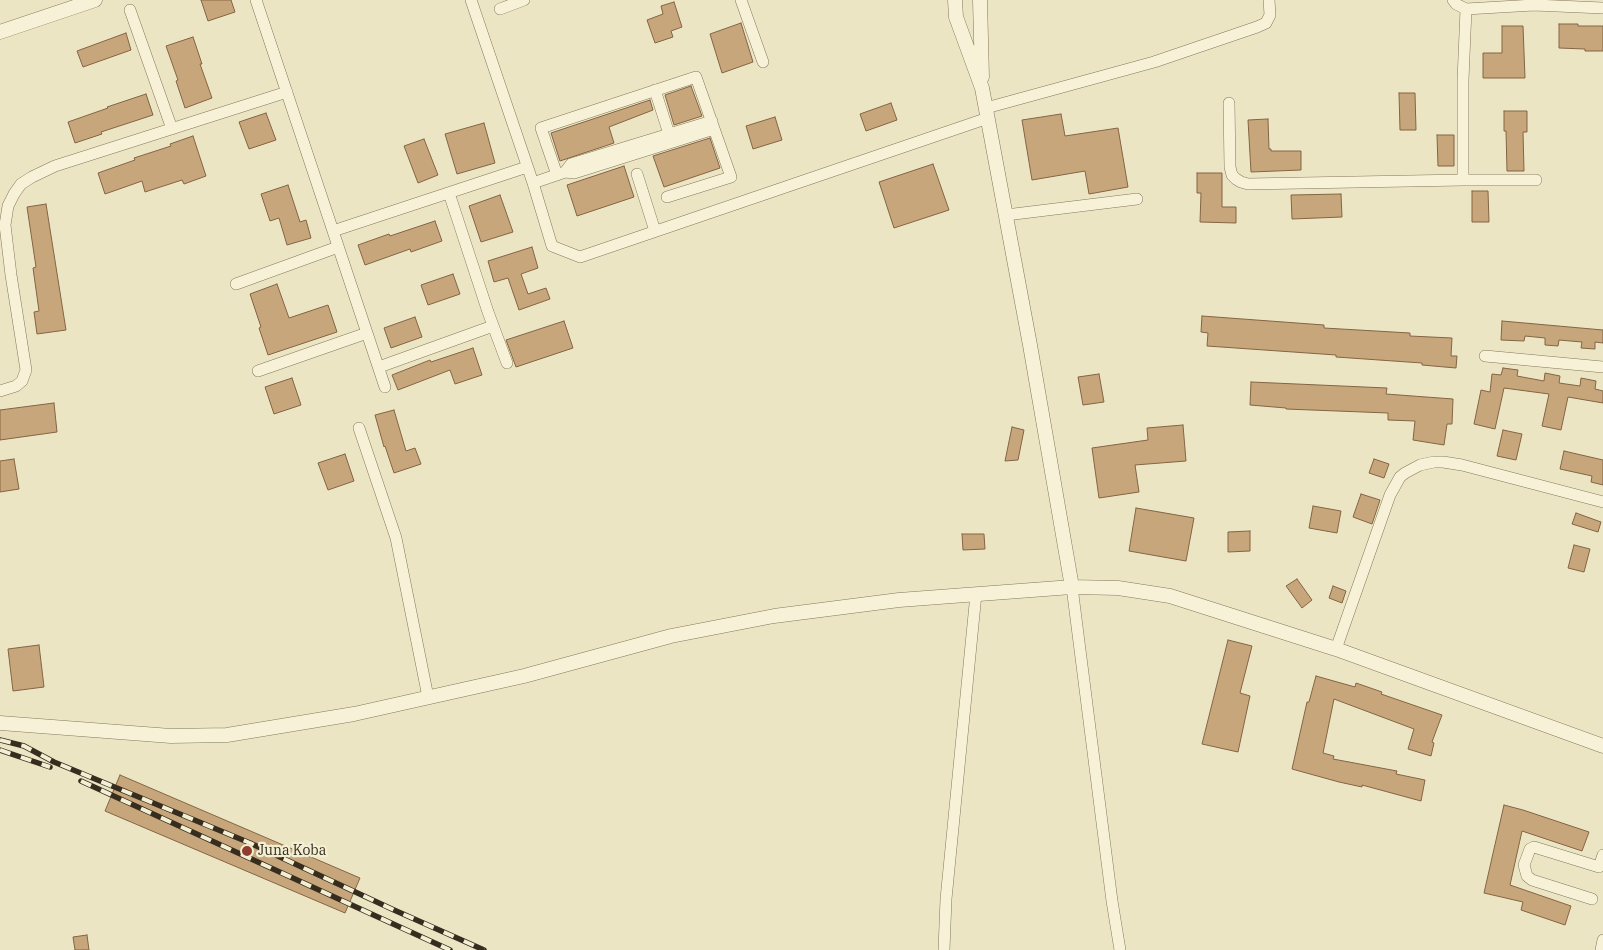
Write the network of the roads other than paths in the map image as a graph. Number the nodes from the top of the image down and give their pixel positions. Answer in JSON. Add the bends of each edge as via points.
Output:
{"nodes":[{"id":1,"x":95,"y":0,"type":"edge"},
{"id":2,"x":256,"y":0,"type":"edge"},
{"id":3,"x":471,"y":0,"type":"edge"},
{"id":4,"x":524,"y":0,"type":"edge"},
{"id":5,"x":742,"y":0,"type":"edge"},
{"id":6,"x":955,"y":0,"type":"edge"},
{"id":7,"x":980,"y":0,"type":"edge"},
{"id":8,"x":1269,"y":0,"type":"edge"},
{"id":9,"x":1453,"y":0,"type":"edge"},
{"id":10,"x":1603,"y":8,"type":"edge"},
{"id":11,"x":500,"y":9,"type":"dead end"},
{"id":12,"x":1466,"y":9,"type":"junction"},
{"id":13,"x":130,"y":10,"type":"dead end"},
{"id":14,"x":0,"y":32,"type":"edge"},
{"id":15,"x":764,"y":62,"type":"dead end"},
{"id":16,"x":982,"y":88,"type":"junction"},
{"id":17,"x":655,"y":90,"type":"junction"},
{"id":18,"x":287,"y":92,"type":"junction"},
{"id":19,"x":1230,"y":103,"type":"dead end"},
{"id":20,"x":987,"y":113,"type":"junction"},
{"id":21,"x":713,"y":125,"type":"junction"},
{"id":22,"x":172,"y":129,"type":"junction"},
{"id":23,"x":670,"y":134,"type":"junction"},
{"id":24,"x":527,"y":167,"type":"junction"},
{"id":25,"x":561,"y":173,"type":"junction"},
{"id":26,"x":637,"y":174,"type":"dead end"},
{"id":27,"x":1463,"y":180,"type":"junction"},
{"id":28,"x":1536,"y":180,"type":"dead end"},
{"id":29,"x":533,"y":183,"type":"junction"},
{"id":30,"x":449,"y":193,"type":"junction"},
{"id":31,"x":667,"y":197,"type":"dead end"},
{"id":32,"x":1137,"y":199,"type":"dead end"},
{"id":33,"x":1006,"y":215,"type":"junction"},
{"id":34,"x":333,"y":231,"type":"junction"},
{"id":35,"x":655,"y":231,"type":"junction"},
{"id":36,"x":338,"y":247,"type":"junction"},
{"id":37,"x":5,"y":276,"type":"edge"},
{"id":38,"x":236,"y":284,"type":"dead end"},
{"id":39,"x":493,"y":326,"type":"junction"},
{"id":40,"x":367,"y":333,"type":"junction"},
{"id":41,"x":1485,"y":356,"type":"dead end"},
{"id":42,"x":507,"y":362,"type":"dead end"},
{"id":43,"x":1603,"y":367,"type":"edge"},
{"id":44,"x":379,"y":368,"type":"junction"},
{"id":45,"x":258,"y":371,"type":"dead end"},
{"id":46,"x":385,"y":387,"type":"dead end"},
{"id":47,"x":0,"y":391,"type":"edge"},
{"id":48,"x":359,"y":428,"type":"dead end"},
{"id":49,"x":1603,"y":502,"type":"edge"},
{"id":50,"x":1072,"y":587,"type":"junction"},
{"id":51,"x":976,"y":594,"type":"junction"},
{"id":52,"x":1336,"y":648,"type":"junction"},
{"id":53,"x":428,"y":697,"type":"junction"},
{"id":54,"x":0,"y":724,"type":"edge"},
{"id":55,"x":1603,"y":746,"type":"edge"},
{"id":56,"x":1603,"y":855,"type":"edge"},
{"id":57,"x":1592,"y":899,"type":"dead end"},
{"id":58,"x":1603,"y":940,"type":"edge"},
{"id":59,"x":944,"y":950,"type":"edge"},
{"id":60,"x":1120,"y":950,"type":"edge"},
{"id":61,"x":1601,"y":950,"type":"edge"}],
"edges":[{"from":1,"to":14,"type":"street"},
{"from":2,"to":18,"type":"street"},
{"from":3,"to":24,"type":"street"},
{"from":4,"to":11,"type":"street"},
{"from":5,"to":15,"type":"street"},
{"from":6,"to":16,"type":"street","via":[[956,17]]},
{"from":7,"to":16,"type":"street"},
{"from":8,"to":20,"type":"street","via":[[1270,15],[1266,23],[1257,27]]},
{"from":9,"to":12,"type":"street"},
{"from":10,"to":12,"type":"street","via":[[1534,5]]},
{"from":12,"to":27,"type":"street"},
{"from":13,"to":22,"type":"street"},
{"from":16,"to":20,"type":"street"},
{"from":17,"to":21,"type":"street","via":[[696,77]]},
{"from":17,"to":23,"type":"street"},
{"from":17,"to":25,"type":"street","via":[[541,128]]},
{"from":18,"to":22,"type":"street"},
{"from":18,"to":34,"type":"street"},
{"from":19,"to":27,"type":"street","via":[[1230,167],[1232,175],[1241,182]]},
{"from":20,"to":33,"type":"street"},
{"from":20,"to":35,"type":"street"},
{"from":21,"to":23,"type":"street"},
{"from":21,"to":25,"type":"street","via":[[574,172]]},
{"from":21,"to":31,"type":"street","via":[[731,177]]},
{"from":22,"to":37,"type":"street","via":[[55,166],[21,184],[8,206]]},
{"from":23,"to":25,"type":"street","via":[[571,164]]},
{"from":24,"to":29,"type":"street"},
{"from":24,"to":30,"type":"street"},
{"from":25,"to":29,"type":"street"},
{"from":26,"to":35,"type":"street"},
{"from":27,"to":28,"type":"street"},
{"from":29,"to":35,"type":"street","via":[[552,246],[580,257]]},
{"from":30,"to":34,"type":"street"},
{"from":30,"to":39,"type":"street"},
{"from":32,"to":33,"type":"street"},
{"from":33,"to":50,"type":"street"},
{"from":34,"to":36,"type":"street"},
{"from":36,"to":38,"type":"street"},
{"from":36,"to":40,"type":"street"},
{"from":37,"to":47,"type":"street","via":[[26,370],[16,386]]},
{"from":39,"to":42,"type":"street"},
{"from":39,"to":44,"type":"street"},
{"from":40,"to":44,"type":"street"},
{"from":40,"to":45,"type":"street"},
{"from":41,"to":43,"type":"street"},
{"from":44,"to":46,"type":"street"},
{"from":48,"to":53,"type":"street","via":[[396,538]]},
{"from":49,"to":52,"type":"street","via":[[1443,462],[1420,465],[1405,472],[1390,495]]},
{"from":50,"to":51,"type":"street"},
{"from":50,"to":52,"type":"street","via":[[1118,588],[1170,596]]},
{"from":50,"to":60,"type":"street"},
{"from":51,"to":53,"type":"street","via":[[774,616],[670,636],[524,676]]},
{"from":51,"to":59,"type":"street","via":[[946,899]]},
{"from":52,"to":55,"type":"street"},
{"from":53,"to":54,"type":"street","via":[[347,715],[227,735],[171,736]]},
{"from":56,"to":57,"type":"street","via":[[1599,867],[1534,847],[1524,864],[1527,876],[1532,880]]},
{"from":58,"to":61,"type":"street"}]}
